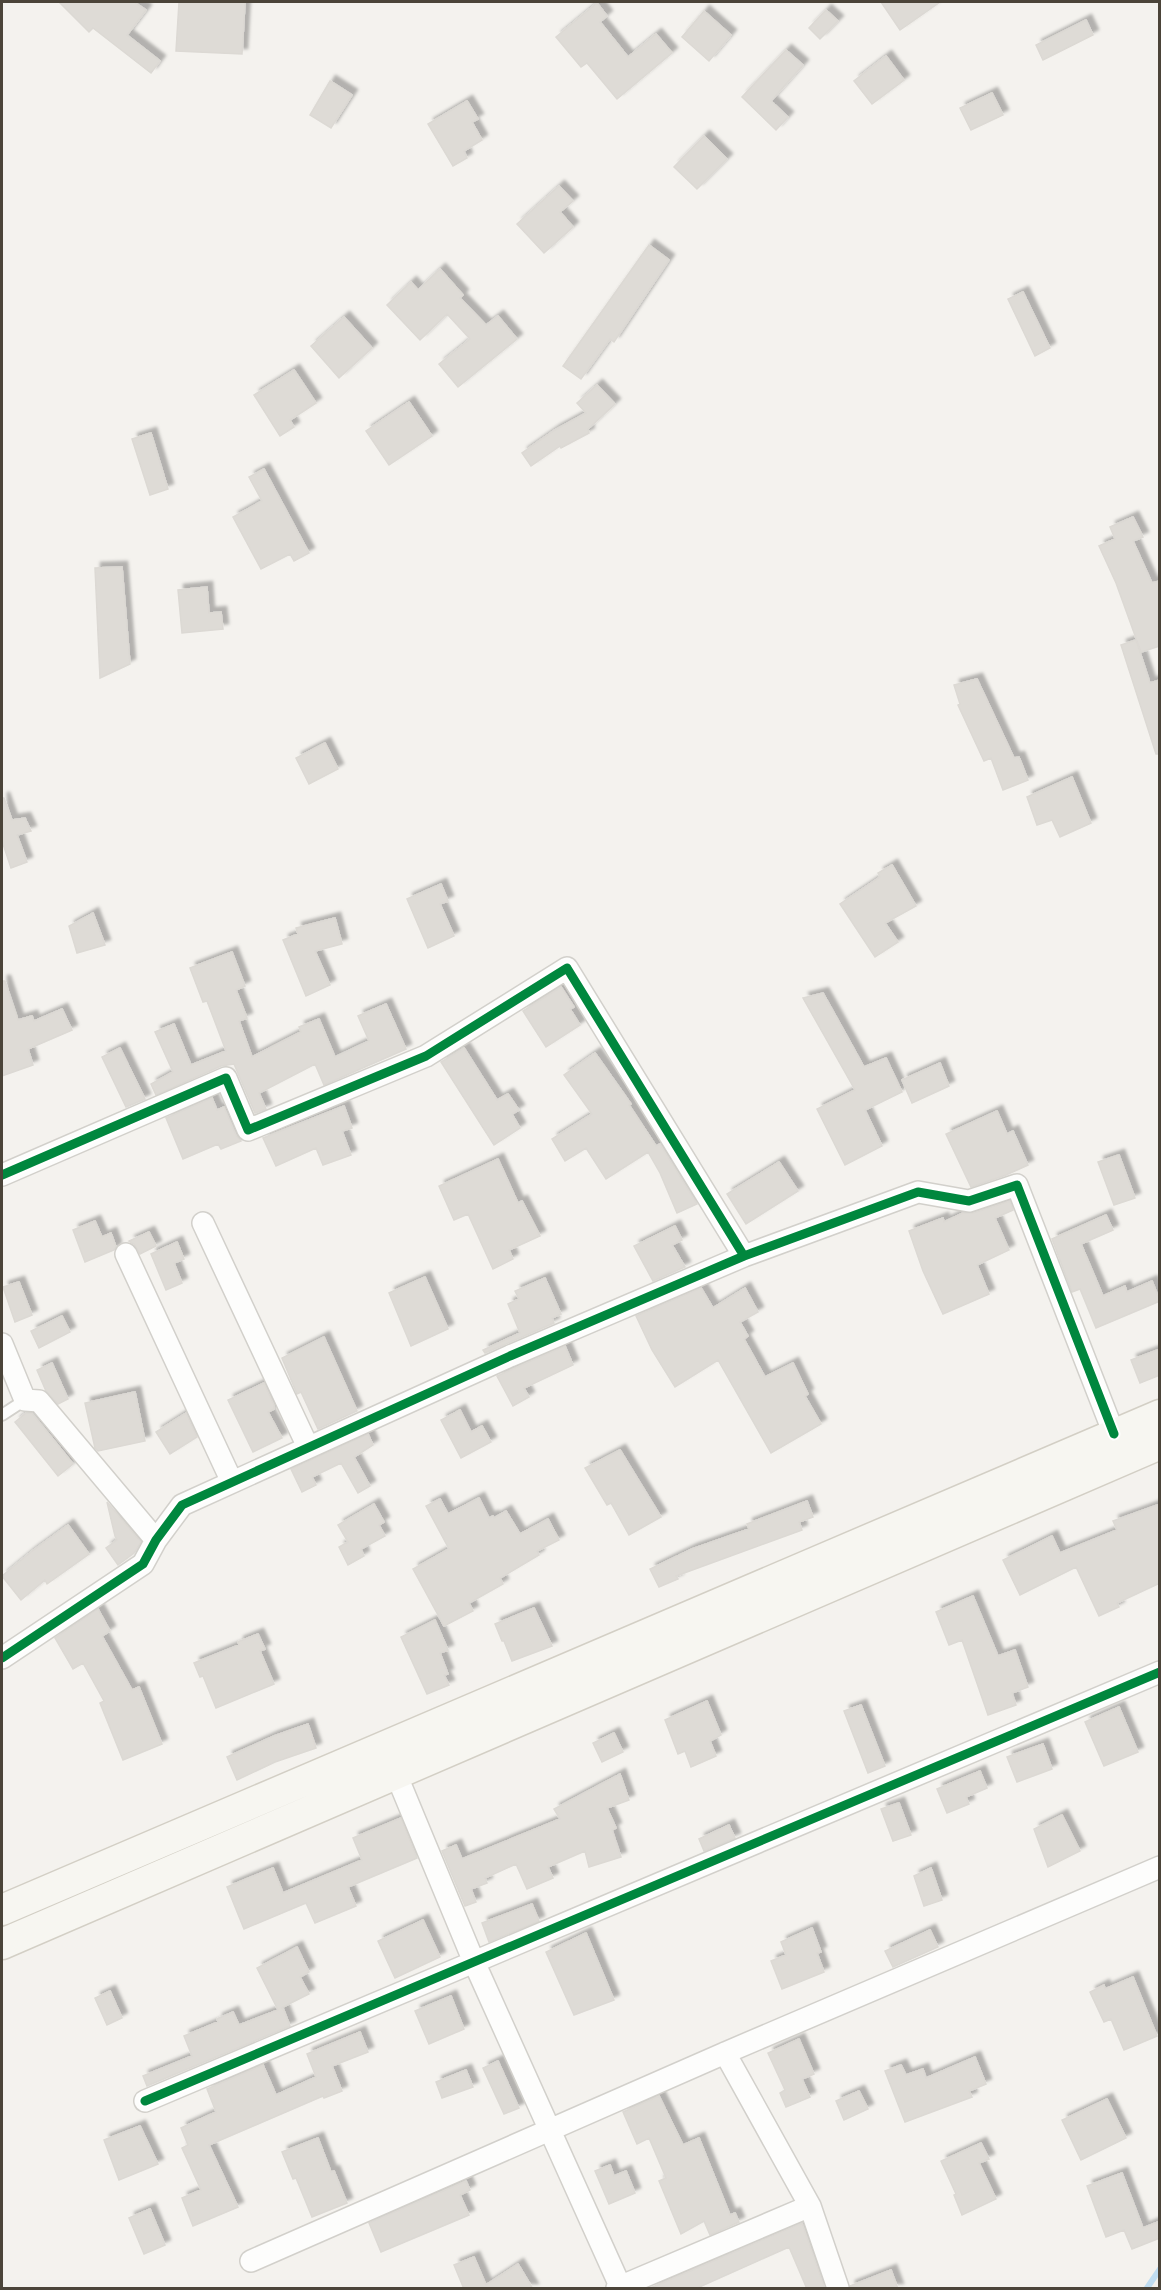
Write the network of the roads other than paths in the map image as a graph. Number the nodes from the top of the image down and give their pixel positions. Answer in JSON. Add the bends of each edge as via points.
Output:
{"nodes":[{"id":1,"x":2,"y":1175,"type":"edge"},
{"id":2,"x":203,"y":1223,"type":"dead end"},
{"id":3,"x":126,"y":1254,"type":"dead end"},
{"id":4,"x":744,"y":1256,"type":"junction"},
{"id":5,"x":2,"y":1344,"type":"edge"},
{"id":6,"x":25,"y":1400,"type":"junction"},
{"id":7,"x":2,"y":1415,"type":"edge"},
{"id":8,"x":1160,"y":1415,"type":"edge"},
{"id":9,"x":1114,"y":1434,"type":"junction"},
{"id":10,"x":1160,"y":1444,"type":"edge"},
{"id":11,"x":309,"y":1447,"type":"junction"},
{"id":12,"x":232,"y":1482,"type":"junction"},
{"id":13,"x":156,"y":1540,"type":"junction"},
{"id":14,"x":2,"y":1658,"type":"edge"},
{"id":15,"x":1160,"y":1672,"type":"edge"},
{"id":16,"x":396,"y":1774,"type":"junction"},
{"id":17,"x":1160,"y":1867,"type":"edge"},
{"id":18,"x":2,"y":1910,"type":"edge"},
{"id":19,"x":2,"y":1944,"type":"edge"},
{"id":20,"x":474,"y":1962,"type":"junction"},
{"id":21,"x":725,"y":2053,"type":"junction"},
{"id":22,"x":145,"y":2101,"type":"dead end"},
{"id":23,"x":550,"y":2130,"type":"junction"},
{"id":24,"x":810,"y":2206,"type":"junction"},
{"id":25,"x":251,"y":2261,"type":"dead end"},
{"id":26,"x":619,"y":2288,"type":"edge"},
{"id":27,"x":837,"y":2289,"type":"edge"}],
"edges":[{"from":1,"to":4,"type":"street","via":[[226,1078],[248,1131],[426,1056],[567,968]]},
{"from":2,"to":11,"type":"street"},
{"from":3,"to":12,"type":"street"},
{"from":4,"to":9,"type":"street","via":[[918,1192],[969,1201],[1017,1185]]},
{"from":4,"to":11,"type":"street"},
{"from":5,"to":6,"type":"street"},
{"from":6,"to":7,"type":"lane"},
{"from":6,"to":13,"type":"street","via":[[39,1401]]},
{"from":8,"to":9,"type":"main road"},
{"from":9,"to":18,"type":"main road"},
{"from":10,"to":16,"type":"main road"},
{"from":11,"to":12,"type":"street"},
{"from":12,"to":13,"type":"street","via":[[182,1505]]},
{"from":13,"to":14,"type":"street","via":[[143,1564]]},
{"from":15,"to":20,"type":"street"},
{"from":16,"to":19,"type":"main road"},
{"from":16,"to":20,"type":"street"},
{"from":17,"to":21,"type":"street"},
{"from":20,"to":22,"type":"street"},
{"from":20,"to":23,"type":"street"},
{"from":21,"to":23,"type":"street"},
{"from":21,"to":24,"type":"street"},
{"from":23,"to":25,"type":"street"},
{"from":23,"to":26,"type":"street"},
{"from":24,"to":26,"type":"street"},
{"from":24,"to":27,"type":"street"}]}
